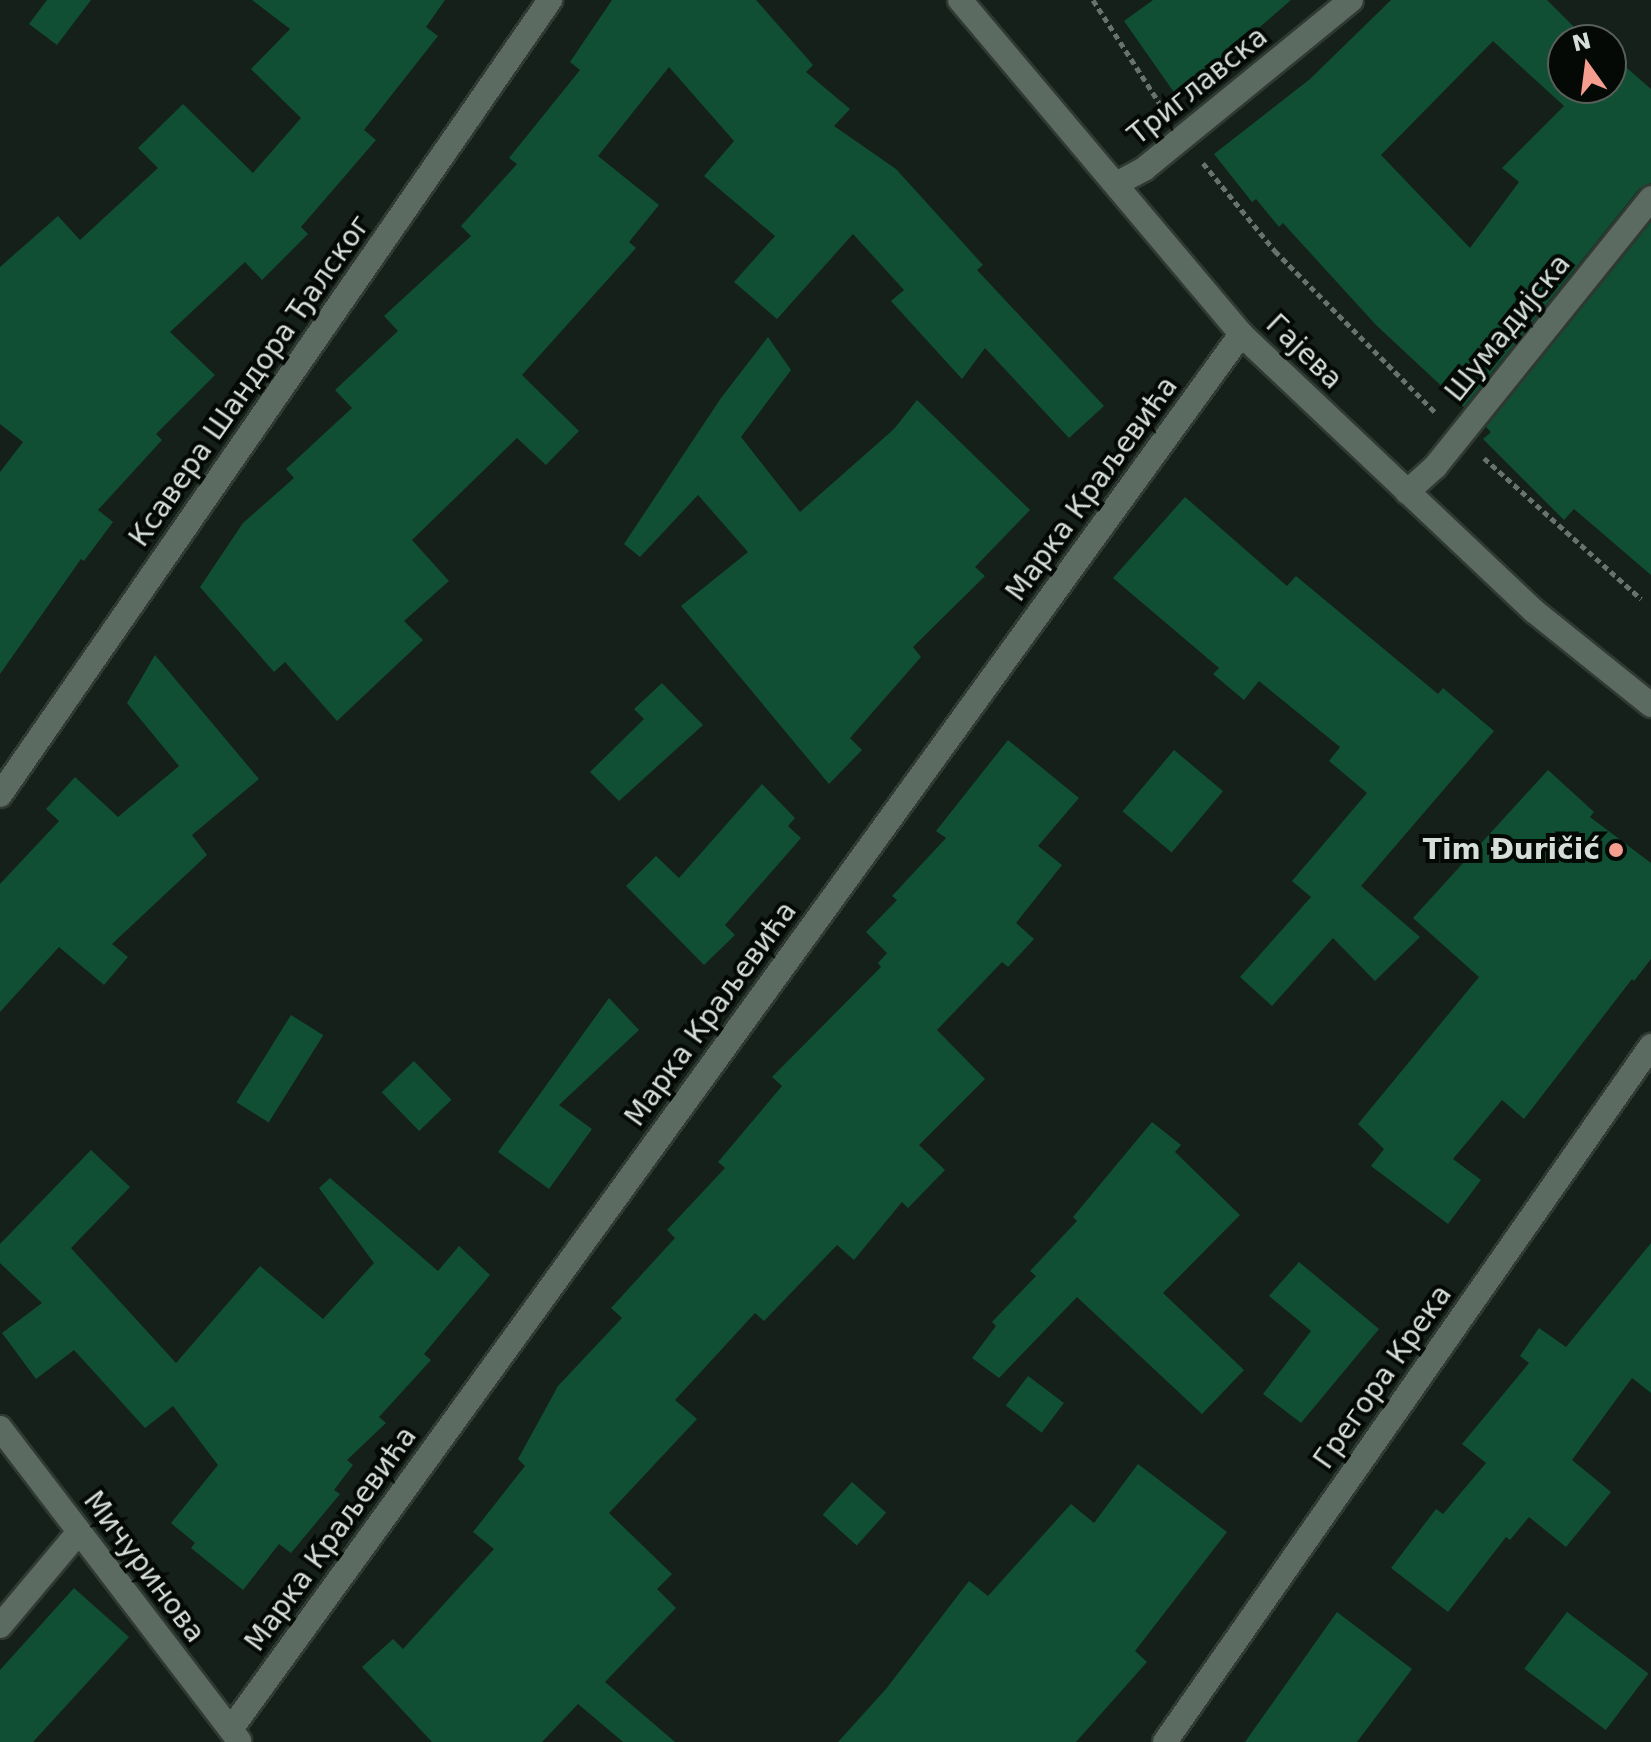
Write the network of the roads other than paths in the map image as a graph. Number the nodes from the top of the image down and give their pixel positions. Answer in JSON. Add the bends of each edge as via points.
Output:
{"nodes":[{"id":1,"x":550,"y":0,"type":"edge"},
{"id":2,"x":960,"y":0,"type":"edge"},
{"id":3,"x":1351,"y":0,"type":"edge"},
{"id":4,"x":1116,"y":184,"type":"junction"},
{"id":5,"x":1651,"y":198,"type":"edge"},
{"id":6,"x":1241,"y":334,"type":"junction"},
{"id":7,"x":1407,"y":492,"type":"junction"},
{"id":8,"x":1651,"y":705,"type":"edge"},
{"id":9,"x":0,"y":795,"type":"edge"},
{"id":10,"x":1651,"y":1046,"type":"edge"},
{"id":11,"x":0,"y":1428,"type":"edge"},
{"id":12,"x":79,"y":1532,"type":"junction"},
{"id":13,"x":0,"y":1626,"type":"edge"},
{"id":14,"x":235,"y":1736,"type":"edge"},
{"id":15,"x":1165,"y":1742,"type":"edge"}],
"edges":[{"from":1,"to":9,"type":"street","name":"Ксавера Шандора Ђалског"},
{"from":2,"to":4,"type":"street","name":"Гајева"},
{"from":3,"to":4,"type":"street","name":"Триглавска","via":[[1144,169]]},
{"from":4,"to":6,"type":"street","name":"Гајева"},
{"from":5,"to":7,"type":"street","name":"Шумадијска","via":[[1435,467]]},
{"from":6,"to":7,"type":"street","name":"Гајева"},
{"from":6,"to":14,"type":"street","name":"Марка Краљевића"},
{"from":7,"to":8,"type":"street","name":"Гајева","via":[[1534,611]]},
{"from":10,"to":15,"type":"street","name":"Грегора Крека"},
{"from":11,"to":12,"type":"street","name":"Мичуринова"},
{"from":12,"to":13,"type":"street"},
{"from":12,"to":14,"type":"street","name":"Мичуринова"}]}
